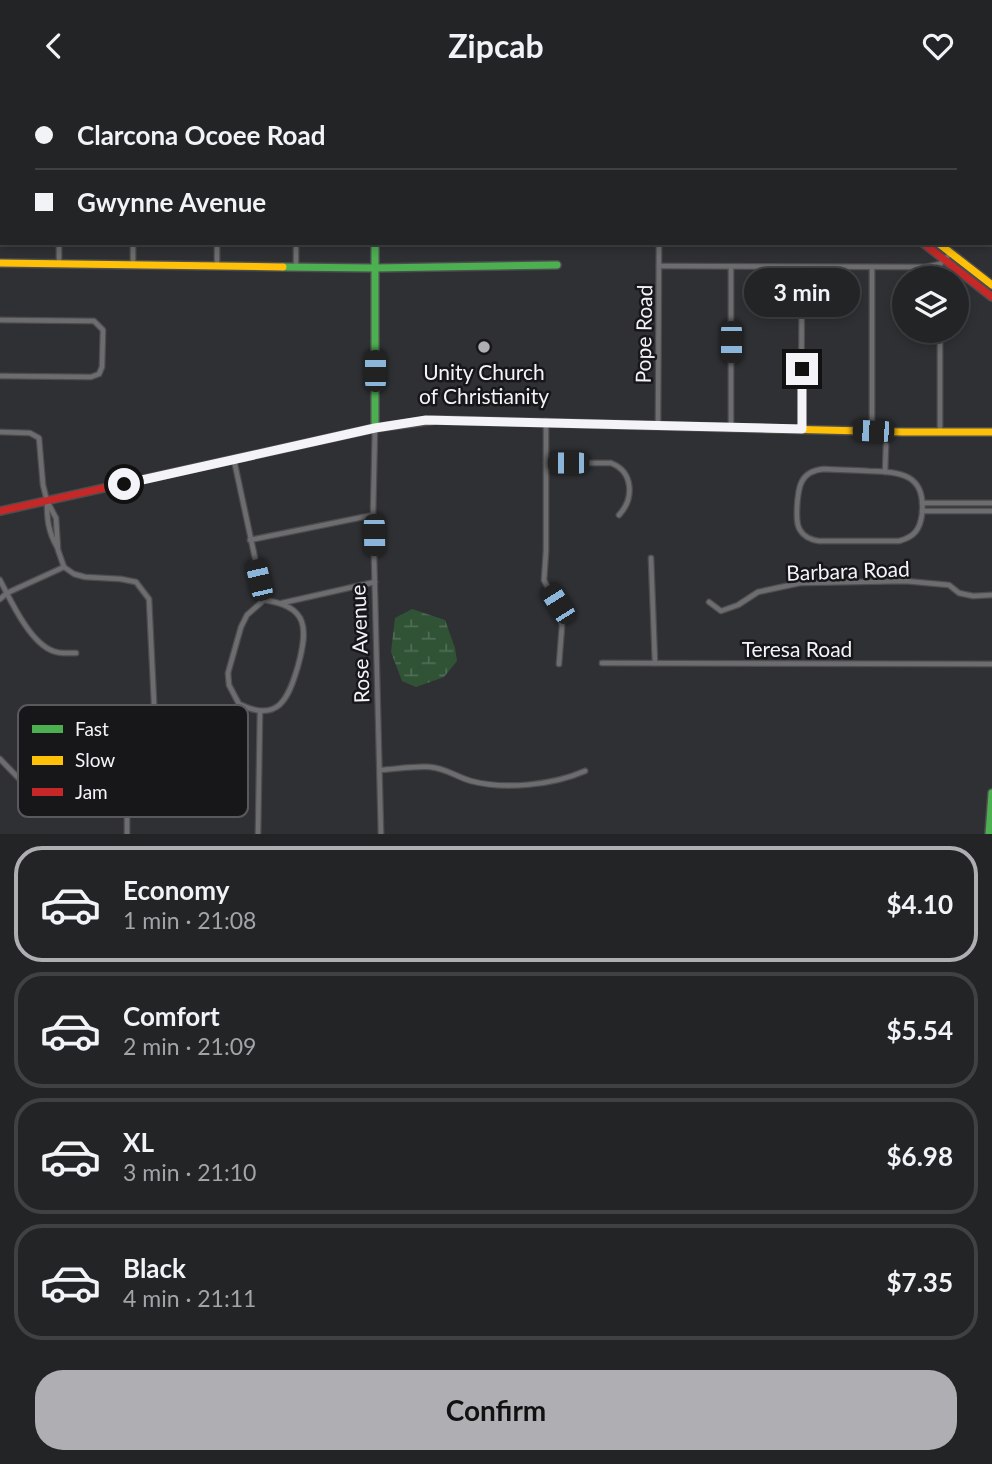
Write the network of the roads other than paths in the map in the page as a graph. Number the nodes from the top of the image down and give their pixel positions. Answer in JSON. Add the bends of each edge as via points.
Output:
{"nodes":[{"id":1,"x":470,"y":91,"type":"edge"},
{"id":2,"x":511,"y":91,"type":"edge"},
{"id":3,"x":59,"y":245,"type":"edge"},
{"id":4,"x":133,"y":245,"type":"edge"},
{"id":5,"x":217,"y":245,"type":"edge"},
{"id":6,"x":296,"y":245,"type":"edge"},
{"id":7,"x":374,"y":245,"type":"edge"},
{"id":8,"x":659,"y":245,"type":"edge"},
{"id":9,"x":925,"y":245,"type":"edge"},
{"id":10,"x":941,"y":245,"type":"edge"},
{"id":11,"x":951,"y":253,"type":"junction"},
{"id":12,"x":943,"y":262,"type":"junction"},
{"id":13,"x":0,"y":263,"type":"edge"},
{"id":14,"x":59,"y":264,"type":"junction"},
{"id":15,"x":133,"y":264,"type":"junction"},
{"id":16,"x":217,"y":265,"type":"junction"},
{"id":17,"x":557,"y":265,"type":"dead end"},
{"id":18,"x":296,"y":266,"type":"junction"},
{"id":19,"x":659,"y":266,"type":"junction"},
{"id":20,"x":942,"y":266,"type":"edge"},
{"id":21,"x":872,"y":267,"type":"junction"},
{"id":22,"x":375,"y":268,"type":"junction"},
{"id":23,"x":731,"y":268,"type":"junction"},
{"id":24,"x":802,"y":268,"type":"junction"},
{"id":25,"x":992,"y":285,"type":"edge"},
{"id":26,"x":992,"y":297,"type":"edge"},
{"id":27,"x":0,"y":320,"type":"edge"},
{"id":28,"x":940,"y":343,"type":"edge"},
{"id":29,"x":0,"y":376,"type":"edge"},
{"id":30,"x":546,"y":421,"type":"junction"},
{"id":31,"x":657,"y":425,"type":"junction"},
{"id":32,"x":731,"y":426,"type":"junction"},
{"id":33,"x":375,"y":428,"type":"junction"},
{"id":34,"x":802,"y":429,"type":"junction"},
{"id":35,"x":873,"y":431,"type":"junction"},
{"id":36,"x":990,"y":431,"type":"edge"},
{"id":37,"x":0,"y":432,"type":"edge"},
{"id":38,"x":940,"y":432,"type":"junction"},
{"id":39,"x":886,"y":445,"type":"dead end"},
{"id":40,"x":234,"y":460,"type":"junction"},
{"id":41,"x":546,"y":463,"type":"junction"},
{"id":42,"x":885,"y":472,"type":"junction"},
{"id":43,"x":47,"y":501,"type":"junction"},
{"id":44,"x":922,"y":503,"type":"junction"},
{"id":45,"x":992,"y":503,"type":"edge"},
{"id":46,"x":0,"y":511,"type":"edge"},
{"id":47,"x":922,"y":511,"type":"junction"},
{"id":48,"x":992,"y":511,"type":"edge"},
{"id":49,"x":373,"y":515,"type":"junction"},
{"id":50,"x":618,"y":516,"type":"dead end"},
{"id":51,"x":250,"y":540,"type":"junction"},
{"id":52,"x":58,"y":550,"type":"junction"},
{"id":53,"x":650,"y":558,"type":"dead end"},
{"id":54,"x":64,"y":567,"type":"junction"},
{"id":55,"x":0,"y":580,"type":"edge"},
{"id":56,"x":375,"y":582,"type":"junction"},
{"id":57,"x":7,"y":593,"type":"junction"},
{"id":58,"x":992,"y":595,"type":"edge"},
{"id":59,"x":0,"y":599,"type":"edge"},
{"id":60,"x":264,"y":600,"type":"junction"},
{"id":61,"x":709,"y":602,"type":"dead end"},
{"id":62,"x":282,"y":603,"type":"junction"},
{"id":63,"x":76,"y":653,"type":"dead end"},
{"id":64,"x":602,"y":663,"type":"dead end"},
{"id":65,"x":655,"y":663,"type":"junction"},
{"id":66,"x":559,"y":664,"type":"dead end"},
{"id":67,"x":992,"y":664,"type":"edge"},
{"id":68,"x":154,"y":705,"type":"edge"},
{"id":69,"x":242,"y":705,"type":"edge"},
{"id":70,"x":248,"y":707,"type":"edge"},
{"id":71,"x":260,"y":712,"type":"junction"},
{"id":72,"x":0,"y":759,"type":"edge"},
{"id":73,"x":380,"y":770,"type":"junction"},
{"id":74,"x":585,"y":771,"type":"dead end"},
{"id":75,"x":18,"y":778,"type":"edge"},
{"id":76,"x":992,"y":793,"type":"edge"},
{"id":77,"x":258,"y":834,"type":"edge"},
{"id":78,"x":381,"y":834,"type":"edge"},
{"id":79,"x":989,"y":834,"type":"edge"}],
"edges":[{"from":1,"to":2,"type":"street"},
{"from":3,"to":14,"type":"street"},
{"from":4,"to":15,"type":"street"},
{"from":5,"to":16,"type":"street"},
{"from":6,"to":18,"type":"street"},
{"from":7,"to":22,"type":"main road","name":"Rose Avenue"},
{"from":8,"to":19,"type":"street","name":"Pope Road"},
{"from":9,"to":12,"type":"main road"},
{"from":10,"to":11,"type":"main road"},
{"from":11,"to":12,"type":"street"},
{"from":11,"to":25,"type":"main road"},
{"from":12,"to":20,"type":"street"},
{"from":12,"to":21,"type":"street","via":[[926,267]]},
{"from":12,"to":26,"type":"main road"},
{"from":13,"to":14,"type":"main road"},
{"from":14,"to":15,"type":"main road"},
{"from":15,"to":16,"type":"main road"},
{"from":16,"to":18,"type":"main road"},
{"from":17,"to":22,"type":"main road"},
{"from":18,"to":22,"type":"main road"},
{"from":19,"to":23,"type":"street"},
{"from":19,"to":31,"type":"street","name":"Pope Road"},
{"from":21,"to":24,"type":"street"},
{"from":21,"to":35,"type":"street"},
{"from":22,"to":33,"type":"main road","name":"Rose Avenue"},
{"from":23,"to":24,"type":"street"},
{"from":23,"to":32,"type":"street"},
{"from":24,"to":34,"type":"street"},
{"from":27,"to":29,"type":"street","via":[[94,321],[103,330],[99,374]]},
{"from":28,"to":38,"type":"street"},
{"from":30,"to":31,"type":"main road"},
{"from":30,"to":33,"type":"main road","via":[[426,420]]},
{"from":30,"to":41,"type":"street"},
{"from":31,"to":32,"type":"main road"},
{"from":32,"to":34,"type":"main road"},
{"from":33,"to":40,"type":"main road"},
{"from":33,"to":49,"type":"street","name":"Rose Avenue"},
{"from":34,"to":35,"type":"main road"},
{"from":35,"to":38,"type":"main road"},
{"from":36,"to":38,"type":"main road"},
{"from":37,"to":43,"type":"street","via":[[30,433],[39,438]]},
{"from":39,"to":42,"type":"street"},
{"from":40,"to":43,"type":"main road"},
{"from":40,"to":51,"type":"street"},
{"from":41,"to":50,"type":"street","via":[[621,466],[627,474],[629,496]]},
{"from":41,"to":66,"type":"street","via":[[544,580],[560,612]]},
{"from":42,"to":44,"type":"street","via":[[896,472],[917,484]]},
{"from":42,"to":47,"type":"street","via":[[809,472],[798,489],[800,531],[818,541],[899,541],[916,533]]},
{"from":43,"to":46,"type":"main road"},
{"from":43,"to":52,"type":"street","via":[[47,521]]},
{"from":43,"to":52,"type":"street","via":[[56,518]]},
{"from":44,"to":45,"type":"street"},
{"from":44,"to":47,"type":"street"},
{"from":47,"to":48,"type":"street"},
{"from":49,"to":51,"type":"street"},
{"from":49,"to":56,"type":"street","name":"Rose Avenue"},
{"from":51,"to":60,"type":"street"},
{"from":52,"to":54,"type":"street"},
{"from":53,"to":65,"type":"street"},
{"from":54,"to":57,"type":"street"},
{"from":54,"to":68,"type":"street","via":[[85,577],[136,582],[149,599]]},
{"from":55,"to":57,"type":"street"},
{"from":56,"to":62,"type":"street"},
{"from":56,"to":73,"type":"street","name":"Rose Avenue"},
{"from":57,"to":59,"type":"street"},
{"from":57,"to":63,"type":"street","via":[[38,642],[56,653]]},
{"from":58,"to":61,"type":"street","name":"Barbara Road","via":[[973,596],[949,585],[905,581],[814,583],[758,592],[721,611]]},
{"from":60,"to":62,"type":"street"},
{"from":60,"to":69,"type":"street","via":[[241,627],[229,673],[229,685]]},
{"from":62,"to":71,"type":"street","via":[[302,621],[304,642],[286,698],[272,710]]},
{"from":64,"to":65,"type":"street","name":"Teresa Road"},
{"from":65,"to":67,"type":"street","name":"Teresa Road"},
{"from":70,"to":71,"type":"street"},
{"from":71,"to":77,"type":"street"},
{"from":72,"to":75,"type":"street"},
{"from":73,"to":74,"type":"street","via":[[428,767],[470,781],[519,785]]},
{"from":73,"to":78,"type":"street","name":"Rose Avenue"},
{"from":76,"to":79,"type":"main road"}]}
